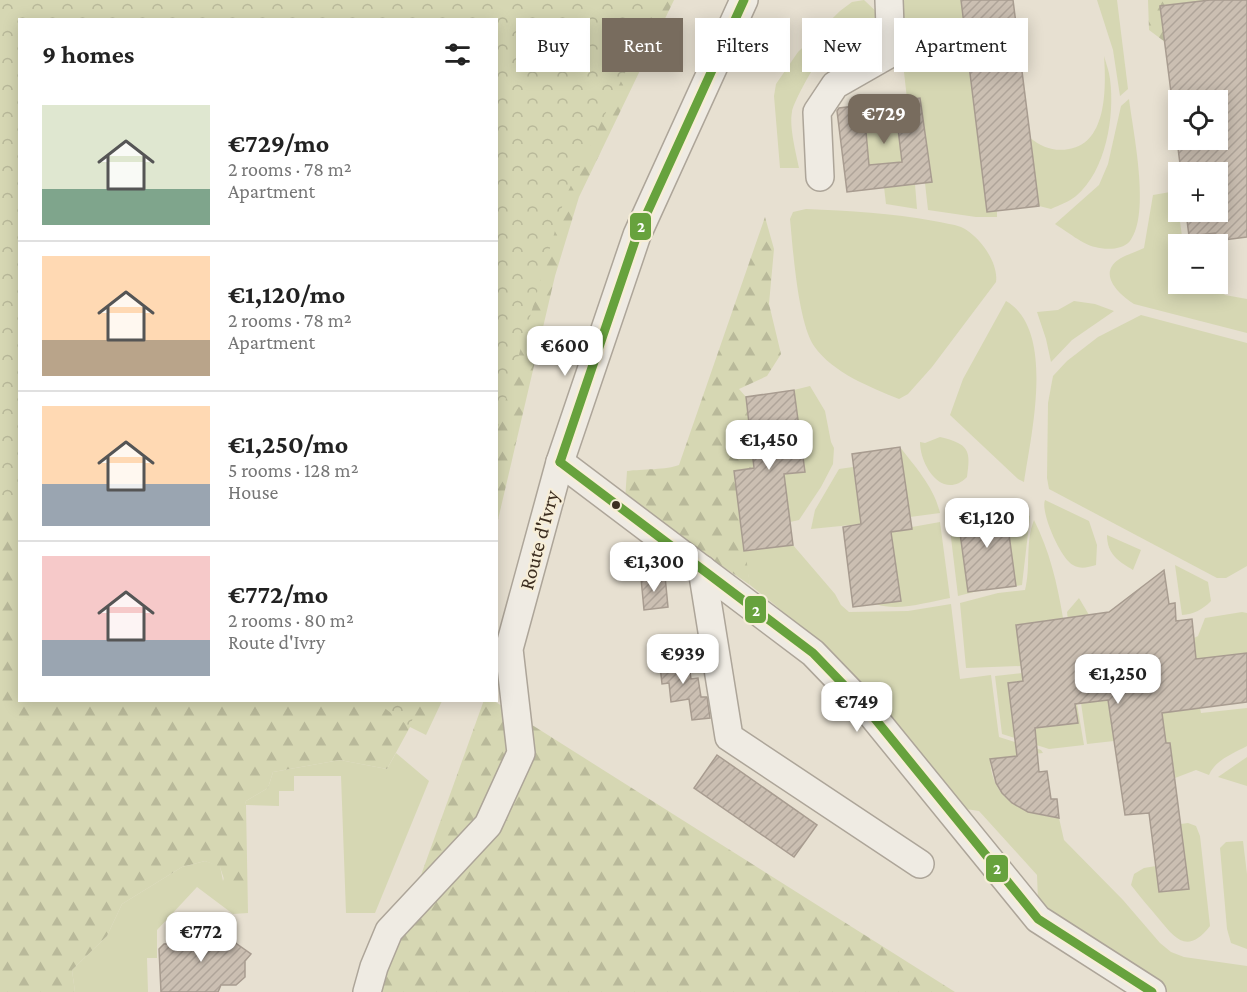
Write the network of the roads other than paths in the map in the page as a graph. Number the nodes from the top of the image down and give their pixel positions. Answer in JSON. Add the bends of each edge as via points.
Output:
{"nodes":[{"id":1,"x":744,"y":0,"type":"edge"},
{"id":2,"x":889,"y":0,"type":"edge"},
{"id":3,"x":820,"y":177,"type":"dead end"},
{"id":4,"x":560,"y":462,"type":"junction"},
{"id":5,"x":702,"y":569,"type":"junction"},
{"id":6,"x":920,"y":864,"type":"dead end"},
{"id":7,"x":366,"y":992,"type":"edge"},
{"id":8,"x":1152,"y":992,"type":"edge"}],
"edges":[{"from":1,"to":4,"type":"street","name":"Route d'Ivry","via":[[637,235]]},
{"from":2,"to":3,"type":"street","via":[[891,53],[835,85],[817,112]]},
{"from":4,"to":5,"type":"street"},
{"from":4,"to":7,"type":"street","name":"Route d'Ivry","via":[[509,649],[522,753],[488,825],[389,931]]},
{"from":5,"to":6,"type":"street","via":[[729,736]]},
{"from":5,"to":8,"type":"street","via":[[813,653],[867,709],[1038,919]]}]}
